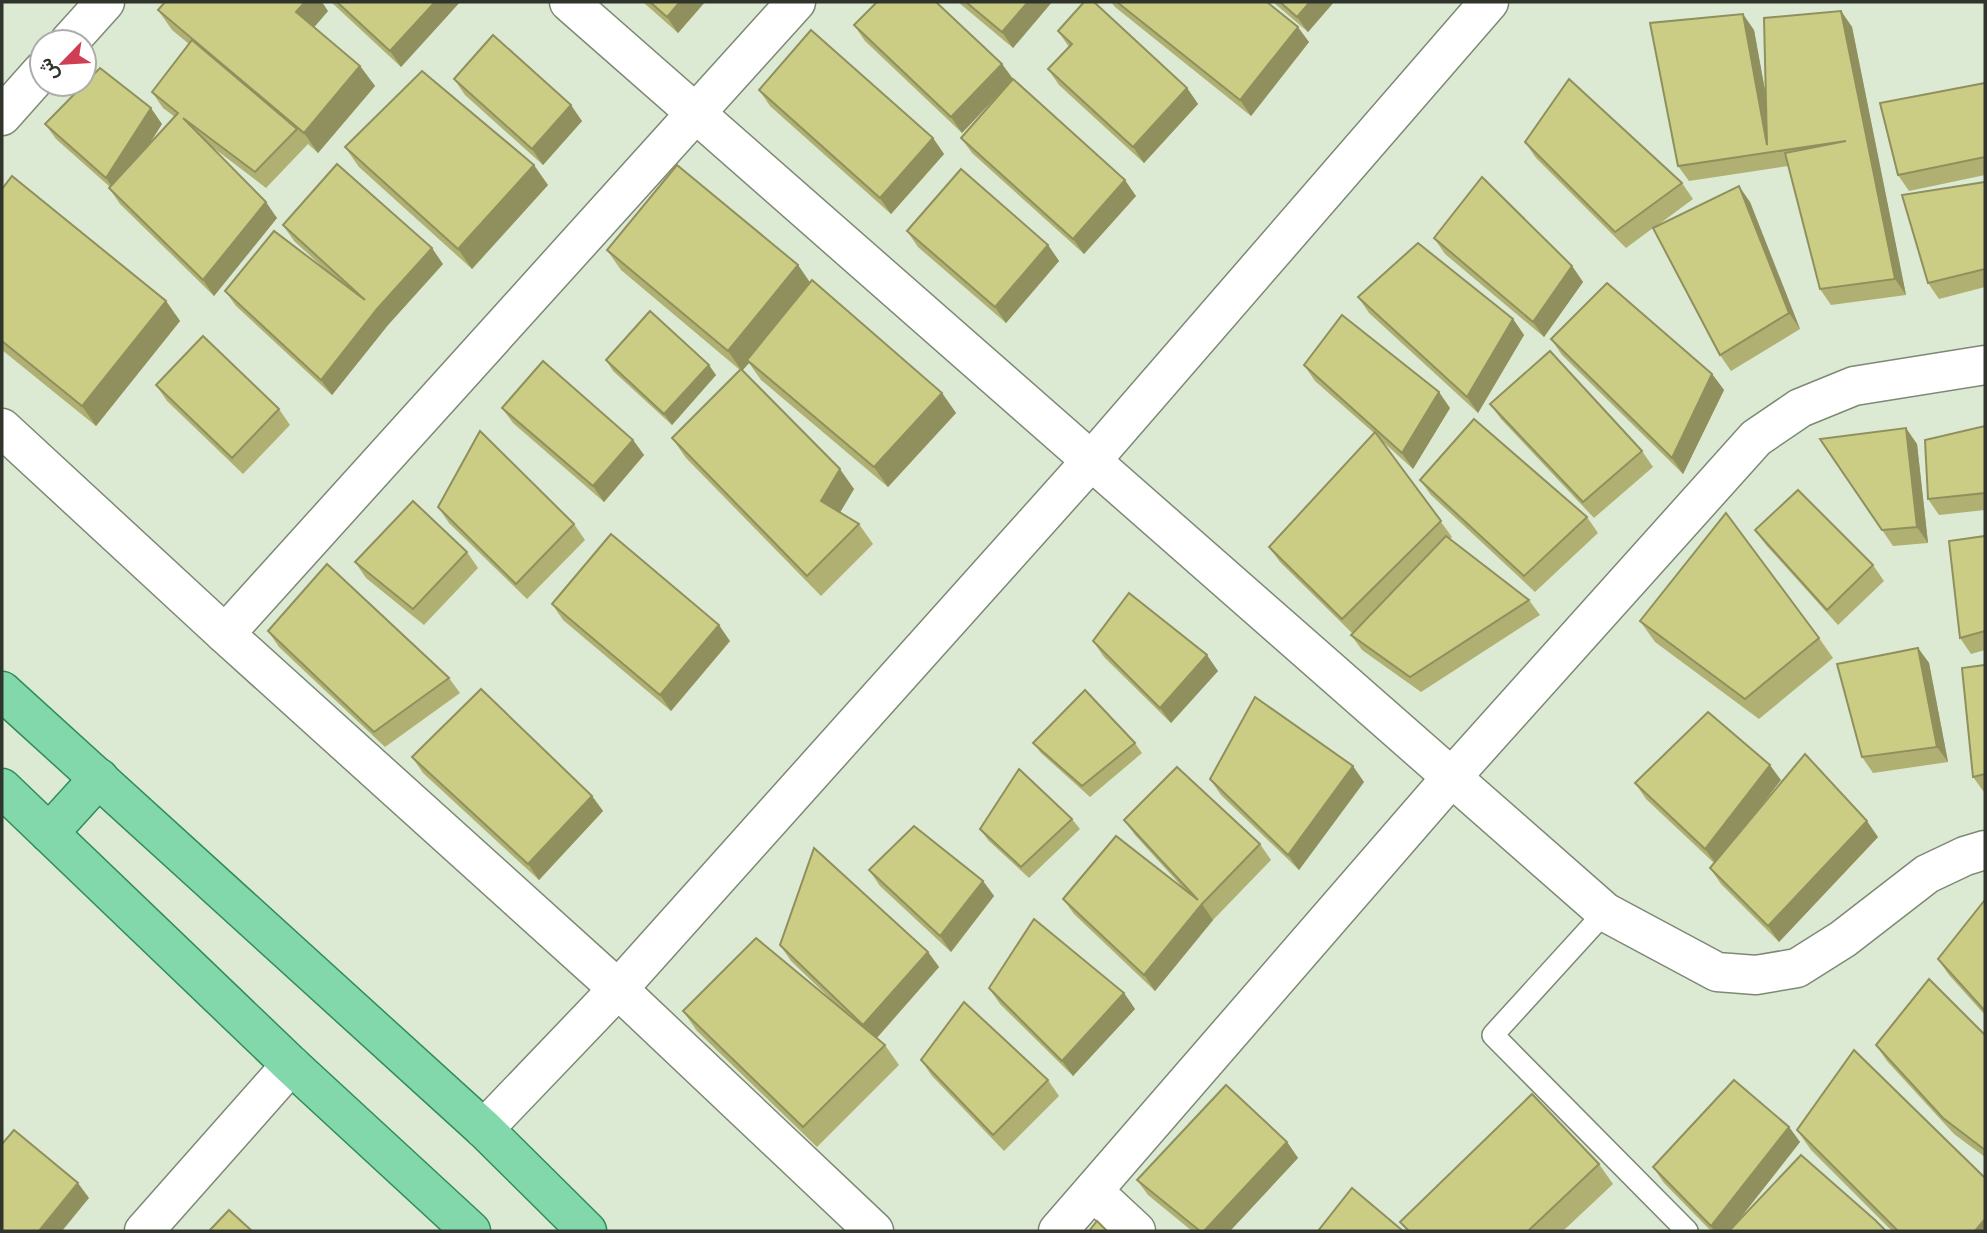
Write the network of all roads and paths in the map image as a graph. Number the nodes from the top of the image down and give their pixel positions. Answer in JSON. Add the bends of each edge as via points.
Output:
{"nodes":[{"id":1,"x":105,"y":2,"type":"edge"},
{"id":2,"x":569,"y":2,"type":"edge"},
{"id":3,"x":796,"y":2,"type":"edge"},
{"id":4,"x":1489,"y":2,"type":"edge"},
{"id":5,"x":82,"y":28,"type":"edge"},
{"id":6,"x":28,"y":87,"type":"edge"},
{"id":7,"x":694,"y":113,"type":"junction"},
{"id":8,"x":2,"y":116,"type":"edge"},
{"id":9,"x":1985,"y":365,"type":"edge"},
{"id":10,"x":2,"y":428,"type":"edge"},
{"id":11,"x":1091,"y":461,"type":"junction"},
{"id":12,"x":225,"y":634,"type":"junction"},
{"id":13,"x":2,"y":691,"type":"edge"},
{"id":14,"x":99,"y":778,"type":"junction"},
{"id":15,"x":1450,"y":779,"type":"junction"},
{"id":16,"x":2,"y":788,"type":"edge"},
{"id":17,"x":49,"y":833,"type":"junction"},
{"id":18,"x":1985,"y":850,"type":"edge"},
{"id":19,"x":1605,"y":912,"type":"junction"},
{"id":20,"x":618,"y":989,"type":"junction"},
{"id":21,"x":291,"y":1065,"type":"junction"},
{"id":22,"x":484,"y":1129,"type":"junction"},
{"id":23,"x":1093,"y":1191,"type":"junction"},
{"id":24,"x":144,"y":1231,"type":"edge"},
{"id":25,"x":471,"y":1231,"type":"edge"},
{"id":26,"x":587,"y":1231,"type":"edge"},
{"id":27,"x":874,"y":1231,"type":"edge"},
{"id":28,"x":1058,"y":1231,"type":"edge"},
{"id":29,"x":1136,"y":1231,"type":"edge"},
{"id":30,"x":1687,"y":1231,"type":"edge"}],
"edges":[{"from":1,"to":5,"type":"street"},
{"from":2,"to":7,"type":"street"},
{"from":3,"to":7,"type":"street"},
{"from":4,"to":11,"type":"street"},
{"from":6,"to":8,"type":"street"},
{"from":7,"to":11,"type":"street"},
{"from":7,"to":12,"type":"street"},
{"from":9,"to":15,"type":"street","via":[[1854,386],[1800,408],[1756,438]]},
{"from":10,"to":12,"type":"street"},
{"from":11,"to":15,"type":"street"},
{"from":11,"to":20,"type":"street"},
{"from":12,"to":20,"type":"street"},
{"from":13,"to":14,"type":"main road"},
{"from":14,"to":17,"type":"main road"},
{"from":14,"to":22,"type":"main road"},
{"from":15,"to":19,"type":"street"},
{"from":15,"to":23,"type":"street"},
{"from":16,"to":17,"type":"main road"},
{"from":17,"to":21,"type":"main road"},
{"from":18,"to":19,"type":"street","via":[[1927,873],[1843,939],[1797,968],[1756,975],[1717,972]]},
{"from":19,"to":30,"type":"lane","via":[[1493,1034]]},
{"from":20,"to":22,"type":"street"},
{"from":20,"to":27,"type":"street"},
{"from":21,"to":24,"type":"street"},
{"from":21,"to":25,"type":"main road"},
{"from":22,"to":26,"type":"main road"},
{"from":23,"to":28,"type":"street"},
{"from":23,"to":29,"type":"street"}]}
